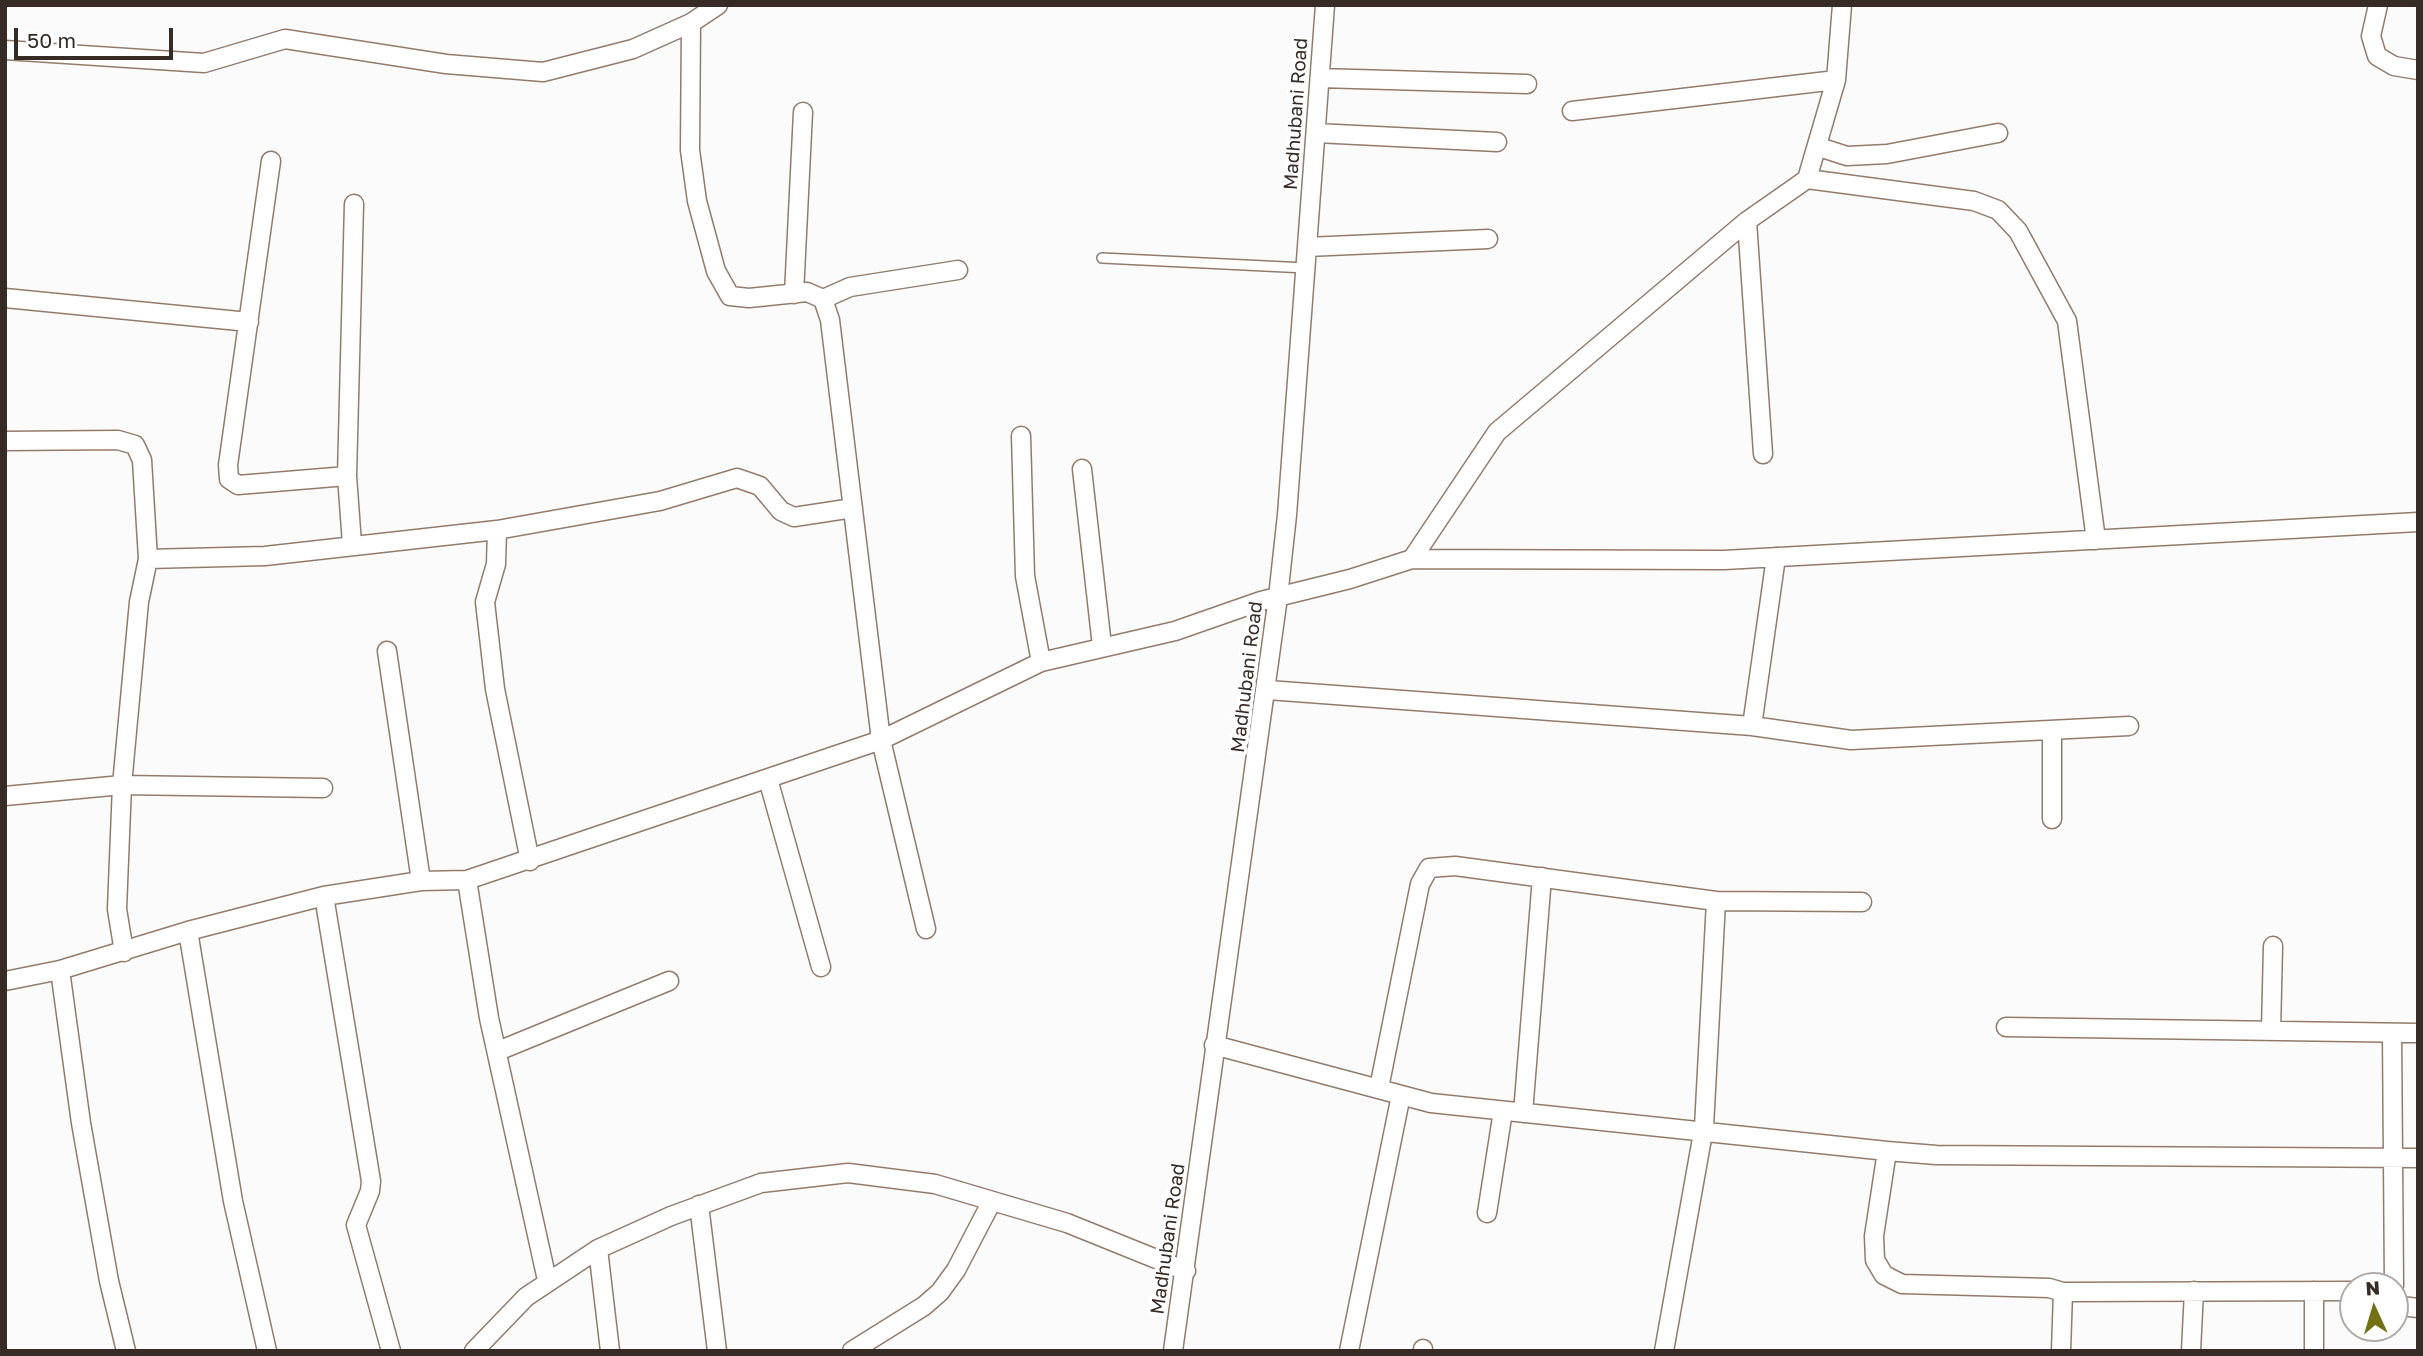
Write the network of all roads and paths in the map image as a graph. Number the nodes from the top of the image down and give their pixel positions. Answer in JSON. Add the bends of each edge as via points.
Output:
{"nodes":[{"id":1,"x":718,"y":5,"type":"edge"},
{"id":2,"x":1325,"y":5,"type":"edge"},
{"id":3,"x":1842,"y":5,"type":"edge"},
{"id":4,"x":2378,"y":5,"type":"edge"},
{"id":5,"x":691,"y":23,"type":"junction"},
{"id":6,"x":5,"y":50,"type":"edge"},
{"id":7,"x":2418,"y":70,"type":"edge"},
{"id":8,"x":1320,"y":78,"type":"junction"},
{"id":9,"x":1836,"y":80,"type":"junction"},
{"id":10,"x":1527,"y":84,"type":"dead end"},
{"id":11,"x":1572,"y":111,"type":"dead end"},
{"id":12,"x":803,"y":112,"type":"dead end"},
{"id":13,"x":1998,"y":133,"type":"dead end"},
{"id":14,"x":1316,"y":134,"type":"junction"},
{"id":15,"x":1497,"y":142,"type":"dead end"},
{"id":16,"x":1819,"y":147,"type":"junction"},
{"id":17,"x":271,"y":161,"type":"dead end"},
{"id":18,"x":1807,"y":179,"type":"junction"},
{"id":19,"x":354,"y":204,"type":"dead end"},
{"id":20,"x":1746,"y":221,"type":"junction"},
{"id":21,"x":1488,"y":239,"type":"dead end"},
{"id":22,"x":1307,"y":247,"type":"junction"},
{"id":23,"x":1101,"y":258,"type":"dead end"},
{"id":24,"x":1306,"y":268,"type":"junction"},
{"id":25,"x":958,"y":270,"type":"dead end"},
{"id":26,"x":794,"y":294,"type":"junction"},
{"id":27,"x":5,"y":298,"type":"edge"},
{"id":28,"x":823,"y":299,"type":"junction"},
{"id":29,"x":248,"y":322,"type":"junction"},
{"id":30,"x":1021,"y":436,"type":"dead end"},
{"id":31,"x":5,"y":441,"type":"edge"},
{"id":32,"x":1763,"y":454,"type":"dead end"},
{"id":33,"x":1082,"y":469,"type":"dead end"},
{"id":34,"x":347,"y":476,"type":"junction"},
{"id":35,"x":853,"y":508,"type":"junction"},
{"id":36,"x":2418,"y":522,"type":"edge"},
{"id":37,"x":497,"y":530,"type":"junction"},
{"id":38,"x":2096,"y":540,"type":"junction"},
{"id":39,"x":352,"y":544,"type":"junction"},
{"id":40,"x":1776,"y":557,"type":"junction"},
{"id":41,"x":148,"y":559,"type":"junction"},
{"id":42,"x":1412,"y":559,"type":"junction"},
{"id":43,"x":1278,"y":597,"type":"junction"},
{"id":44,"x":1102,"y":646,"type":"junction"},
{"id":45,"x":387,"y":651,"type":"dead end"},
{"id":46,"x":1041,"y":662,"type":"junction"},
{"id":47,"x":1268,"y":690,"type":"junction"},
{"id":48,"x":1752,"y":726,"type":"junction"},
{"id":49,"x":2129,"y":726,"type":"dead end"},
{"id":50,"x":2052,"y":730,"type":"junction"},
{"id":51,"x":881,"y":740,"type":"junction"},
{"id":52,"x":768,"y":779,"type":"junction"},
{"id":53,"x":122,"y":785,"type":"junction"},
{"id":54,"x":323,"y":788,"type":"dead end"},
{"id":55,"x":5,"y":796,"type":"edge"},
{"id":56,"x":2052,"y":819,"type":"dead end"},
{"id":57,"x":530,"y":861,"type":"junction"},
{"id":58,"x":1542,"y":877,"type":"junction"},
{"id":59,"x":467,"y":880,"type":"junction"},
{"id":60,"x":421,"y":881,"type":"junction"},
{"id":61,"x":324,"y":896,"type":"junction"},
{"id":62,"x":1716,"y":901,"type":"junction"},
{"id":63,"x":1862,"y":902,"type":"dead end"},
{"id":64,"x":926,"y":929,"type":"dead end"},
{"id":65,"x":188,"y":931,"type":"junction"},
{"id":66,"x":2273,"y":946,"type":"dead end"},
{"id":67,"x":124,"y":952,"type":"junction"},
{"id":68,"x":821,"y":967,"type":"dead end"},
{"id":69,"x":60,"y":970,"type":"junction"},
{"id":70,"x":5,"y":981,"type":"edge"},
{"id":71,"x":669,"y":981,"type":"dead end"},
{"id":72,"x":2006,"y":1027,"type":"dead end"},
{"id":73,"x":2271,"y":1031,"type":"junction"},
{"id":74,"x":2392,"y":1033,"type":"junction"},
{"id":75,"x":2418,"y":1034,"type":"edge"},
{"id":76,"x":1214,"y":1045,"type":"junction"},
{"id":77,"x":498,"y":1051,"type":"junction"},
{"id":78,"x":1379,"y":1088,"type":"junction"},
{"id":79,"x":1401,"y":1095,"type":"junction"},
{"id":80,"x":1503,"y":1111,"type":"junction"},
{"id":81,"x":1523,"y":1113,"type":"junction"},
{"id":82,"x":1703,"y":1133,"type":"junction"},
{"id":83,"x":1886,"y":1151,"type":"junction"},
{"id":84,"x":2418,"y":1158,"type":"edge"},
{"id":85,"x":2393,"y":1160,"type":"junction"},
{"id":86,"x":992,"y":1201,"type":"junction"},
{"id":87,"x":699,"y":1205,"type":"junction"},
{"id":88,"x":1488,"y":1213,"type":"dead end"},
{"id":89,"x":597,"y":1249,"type":"junction"},
{"id":90,"x":1186,"y":1271,"type":"junction"},
{"id":91,"x":2395,"y":1272,"type":"edge"},
{"id":92,"x":547,"y":1280,"type":"junction"},
{"id":93,"x":2194,"y":1291,"type":"junction"},
{"id":94,"x":2314,"y":1291,"type":"junction"},
{"id":95,"x":2339,"y":1291,"type":"edge"},
{"id":96,"x":2063,"y":1292,"type":"junction"},
{"id":97,"x":126,"y":1351,"type":"edge"},
{"id":98,"x":267,"y":1351,"type":"edge"},
{"id":99,"x":391,"y":1351,"type":"edge"},
{"id":100,"x":474,"y":1351,"type":"edge"},
{"id":101,"x":610,"y":1351,"type":"edge"},
{"id":102,"x":717,"y":1351,"type":"edge"},
{"id":103,"x":852,"y":1351,"type":"edge"},
{"id":104,"x":1173,"y":1351,"type":"edge"},
{"id":105,"x":1349,"y":1351,"type":"edge"},
{"id":106,"x":1664,"y":1351,"type":"edge"},
{"id":107,"x":2061,"y":1351,"type":"edge"},
{"id":108,"x":2191,"y":1351,"type":"edge"},
{"id":109,"x":2314,"y":1351,"type":"edge"}],
"edges":[{"from":1,"to":5,"type":"street"},
{"from":2,"to":8,"type":"street","name":"Madhubani Road"},
{"from":3,"to":9,"type":"street"},
{"from":4,"to":7,"type":"street","via":[[2371,36],[2377,56],[2395,66]]},
{"from":5,"to":6,"type":"street","via":[[632,49],[543,72],[446,64],[285,38],[204,63]]},
{"from":5,"to":26,"type":"street","via":[[690,150],[697,201],[716,271],[730,296]]},
{"from":8,"to":10,"type":"street"},
{"from":8,"to":14,"type":"street","name":"Madhubani Road"},
{"from":9,"to":11,"type":"street"},
{"from":9,"to":16,"type":"street"},
{"from":12,"to":26,"type":"street"},
{"from":13,"to":16,"type":"street","via":[[1887,154],[1847,156]]},
{"from":14,"to":15,"type":"street"},
{"from":14,"to":22,"type":"street","name":"Madhubani Road"},
{"from":16,"to":18,"type":"street"},
{"from":17,"to":29,"type":"street"},
{"from":18,"to":20,"type":"street"},
{"from":18,"to":38,"type":"street","via":[[1973,201],[1998,210],[2018,230],[2067,321]]},
{"from":19,"to":34,"type":"street"},
{"from":20,"to":32,"type":"street"},
{"from":20,"to":42,"type":"street","via":[[1497,432]]},
{"from":21,"to":22,"type":"street"},
{"from":22,"to":24,"type":"street","name":"Madhubani Road"},
{"from":23,"to":24,"type":"lane"},
{"from":24,"to":43,"type":"street","name":"Madhubani Road"},
{"from":25,"to":28,"type":"street","via":[[850,288]]},
{"from":26,"to":28,"type":"street","via":[[807,292]]},
{"from":27,"to":29,"type":"street"},
{"from":28,"to":35,"type":"street","via":[[830,320]]},
{"from":29,"to":34,"type":"street","via":[[229,479],[238,485]]},
{"from":30,"to":46,"type":"street","via":[[1025,576]]},
{"from":31,"to":41,"type":"street","via":[[118,440],[135,445],[145,479]]},
{"from":33,"to":44,"type":"street"},
{"from":34,"to":39,"type":"street"},
{"from":35,"to":37,"type":"street","via":[[794,517],[780,511],[760,486],[737,478],[660,501]]},
{"from":35,"to":51,"type":"street"},
{"from":36,"to":38,"type":"street"},
{"from":37,"to":39,"type":"street"},
{"from":37,"to":57,"type":"street","via":[[496,565],[485,602],[495,689]]},
{"from":38,"to":40,"type":"street"},
{"from":39,"to":41,"type":"street","via":[[265,556]]},
{"from":40,"to":42,"type":"street"},
{"from":40,"to":48,"type":"street"},
{"from":41,"to":53,"type":"street","via":[[139,602]]},
{"from":42,"to":43,"type":"street"},
{"from":43,"to":44,"type":"street","via":[[1175,631]]},
{"from":43,"to":47,"type":"street","name":"Madhubani Road"},
{"from":44,"to":46,"type":"street"},
{"from":45,"to":60,"type":"street"},
{"from":46,"to":51,"type":"street"},
{"from":47,"to":48,"type":"street"},
{"from":47,"to":76,"type":"street","name":"Madhubani Road"},
{"from":48,"to":50,"type":"street","via":[[1851,740]]},
{"from":49,"to":50,"type":"street"},
{"from":50,"to":56,"type":"street"},
{"from":51,"to":52,"type":"street"},
{"from":51,"to":64,"type":"street"},
{"from":52,"to":57,"type":"street"},
{"from":52,"to":68,"type":"street"},
{"from":53,"to":54,"type":"street"},
{"from":53,"to":55,"type":"street"},
{"from":53,"to":67,"type":"street","via":[[117,909]]},
{"from":57,"to":59,"type":"street"},
{"from":58,"to":62,"type":"street"},
{"from":58,"to":78,"type":"street","via":[[1439,865],[1423,875]]},
{"from":58,"to":81,"type":"street"},
{"from":59,"to":60,"type":"street"},
{"from":59,"to":77,"type":"street"},
{"from":60,"to":61,"type":"street"},
{"from":61,"to":65,"type":"street"},
{"from":61,"to":99,"type":"street","via":[[371,1181],[356,1225]]},
{"from":62,"to":63,"type":"street"},
{"from":62,"to":82,"type":"street"},
{"from":65,"to":67,"type":"street"},
{"from":65,"to":98,"type":"street","via":[[233,1201]]},
{"from":66,"to":73,"type":"street"},
{"from":67,"to":69,"type":"street"},
{"from":69,"to":70,"type":"street"},
{"from":69,"to":97,"type":"street","via":[[81,1123]]},
{"from":71,"to":77,"type":"street"},
{"from":72,"to":73,"type":"street"},
{"from":73,"to":74,"type":"street"},
{"from":74,"to":75,"type":"street"},
{"from":74,"to":85,"type":"street"},
{"from":76,"to":78,"type":"street"},
{"from":76,"to":90,"type":"street","name":"Madhubani Road"},
{"from":77,"to":92,"type":"street"},
{"from":78,"to":79,"type":"street"},
{"from":79,"to":80,"type":"street"},
{"from":79,"to":105,"type":"street"},
{"from":80,"to":81,"type":"street"},
{"from":80,"to":88,"type":"street"},
{"from":81,"to":82,"type":"street"},
{"from":82,"to":83,"type":"street"},
{"from":82,"to":106,"type":"street"},
{"from":83,"to":85,"type":"street"},
{"from":83,"to":96,"type":"street","via":[[1874,1237],[1875,1261],[1884,1275],[1902,1284]]},
{"from":84,"to":85,"type":"street"},
{"from":85,"to":91,"type":"street"},
{"from":86,"to":87,"type":"street","via":[[935,1184],[848,1173],[761,1183]]},
{"from":86,"to":90,"type":"street","via":[[1067,1223]]},
{"from":86,"to":103,"type":"street","via":[[940,1292]]},
{"from":87,"to":89,"type":"street"},
{"from":87,"to":102,"type":"street"},
{"from":89,"to":92,"type":"street"},
{"from":89,"to":101,"type":"street"},
{"from":90,"to":104,"type":"street","name":"Madhubani Road"},
{"from":92,"to":100,"type":"street"},
{"from":93,"to":94,"type":"street"},
{"from":93,"to":96,"type":"street"},
{"from":93,"to":108,"type":"street"},
{"from":94,"to":95,"type":"street"},
{"from":94,"to":109,"type":"street"},
{"from":96,"to":107,"type":"street"}]}
